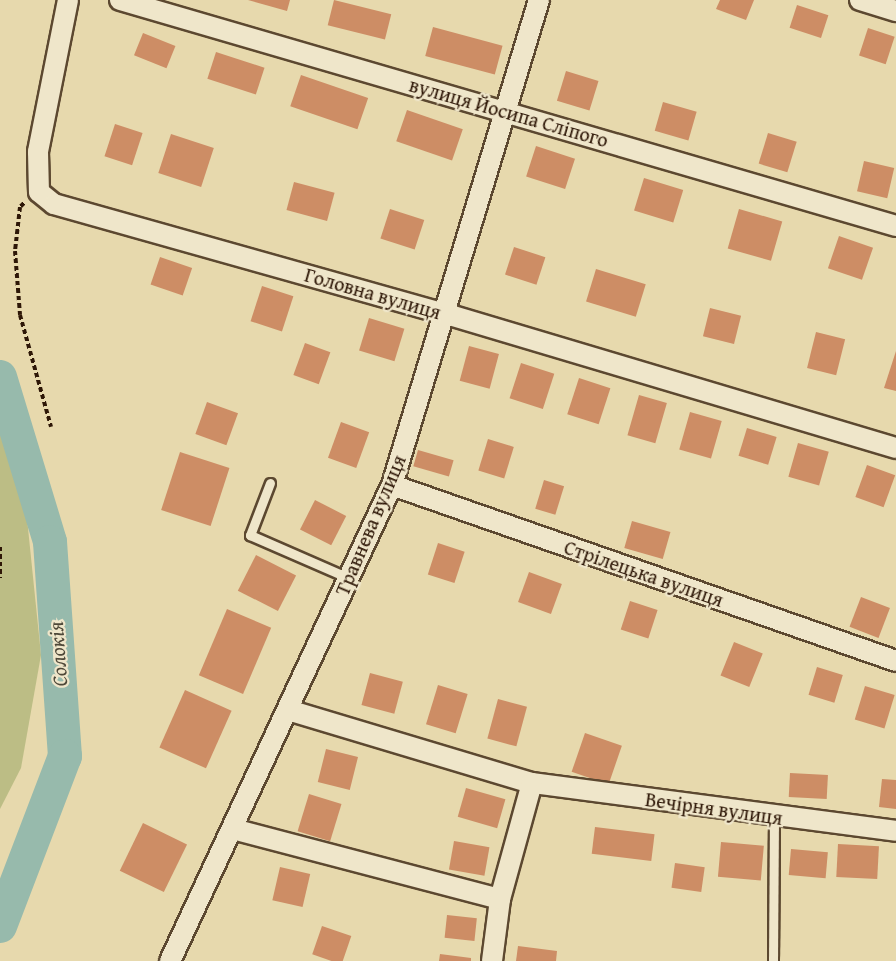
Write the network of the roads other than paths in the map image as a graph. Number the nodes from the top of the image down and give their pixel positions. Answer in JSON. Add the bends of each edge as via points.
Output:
{"nodes":[{"id":1,"x":68,"y":0,"type":"edge"},
{"id":2,"x":120,"y":0,"type":"edge"},
{"id":3,"x":539,"y":0,"type":"edge"},
{"id":4,"x":860,"y":0,"type":"edge"},
{"id":5,"x":896,"y":11,"type":"edge"},
{"id":6,"x":506,"y":111,"type":"junction"},
{"id":7,"x":896,"y":226,"type":"edge"},
{"id":8,"x":443,"y":313,"type":"junction"},
{"id":9,"x":896,"y":448,"type":"edge"},
{"id":10,"x":270,"y":483,"type":"dead end"},
{"id":11,"x":392,"y":485,"type":"junction"},
{"id":12,"x":349,"y":578,"type":"junction"},
{"id":13,"x":896,"y":661,"type":"edge"},
{"id":14,"x":288,"y":710,"type":"junction"},
{"id":15,"x":532,"y":783,"type":"junction"},
{"id":16,"x":774,"y":816,"type":"junction"},
{"id":17,"x":233,"y":829,"type":"junction"},
{"id":18,"x":896,"y":831,"type":"edge"},
{"id":19,"x":500,"y":899,"type":"junction"},
{"id":20,"x":170,"y":961,"type":"edge"},
{"id":21,"x":492,"y":961,"type":"edge"},
{"id":22,"x":772,"y":961,"type":"edge"}],
"edges":[{"from":1,"to":8,"type":"street","name":"Головна вулиця","via":[[38,152],[39,192],[54,204],[78,214]]},
{"from":2,"to":6,"type":"street","name":"вулиця Йосипа Сліпого"},
{"from":3,"to":6,"type":"street","name":"Травнева вулиця"},
{"from":4,"to":5,"type":"street"},
{"from":6,"to":7,"type":"street","name":"вулиця Йосипа Сліпого"},
{"from":6,"to":8,"type":"street","name":"Травнева вулиця"},
{"from":8,"to":9,"type":"street","name":"Головна вулиця"},
{"from":8,"to":11,"type":"street","name":"Травнева вулиця"},
{"from":10,"to":12,"type":"lane","via":[[250,535]]},
{"from":11,"to":12,"type":"street","name":"Травнева вулиця"},
{"from":11,"to":13,"type":"street","name":"Стрілецька вулиця"},
{"from":12,"to":14,"type":"street","name":"Травнева вулиця"},
{"from":14,"to":15,"type":"street","name":"Вечірня вулиця"},
{"from":14,"to":17,"type":"street","name":"Травнева вулиця"},
{"from":15,"to":16,"type":"street","name":"Вечірня вулиця"},
{"from":15,"to":19,"type":"street"},
{"from":16,"to":18,"type":"street","name":"Вечірня вулиця"},
{"from":16,"to":22,"type":"lane"},
{"from":17,"to":19,"type":"street"},
{"from":17,"to":20,"type":"street","name":"Травнева вулиця"},
{"from":19,"to":21,"type":"street"}]}
